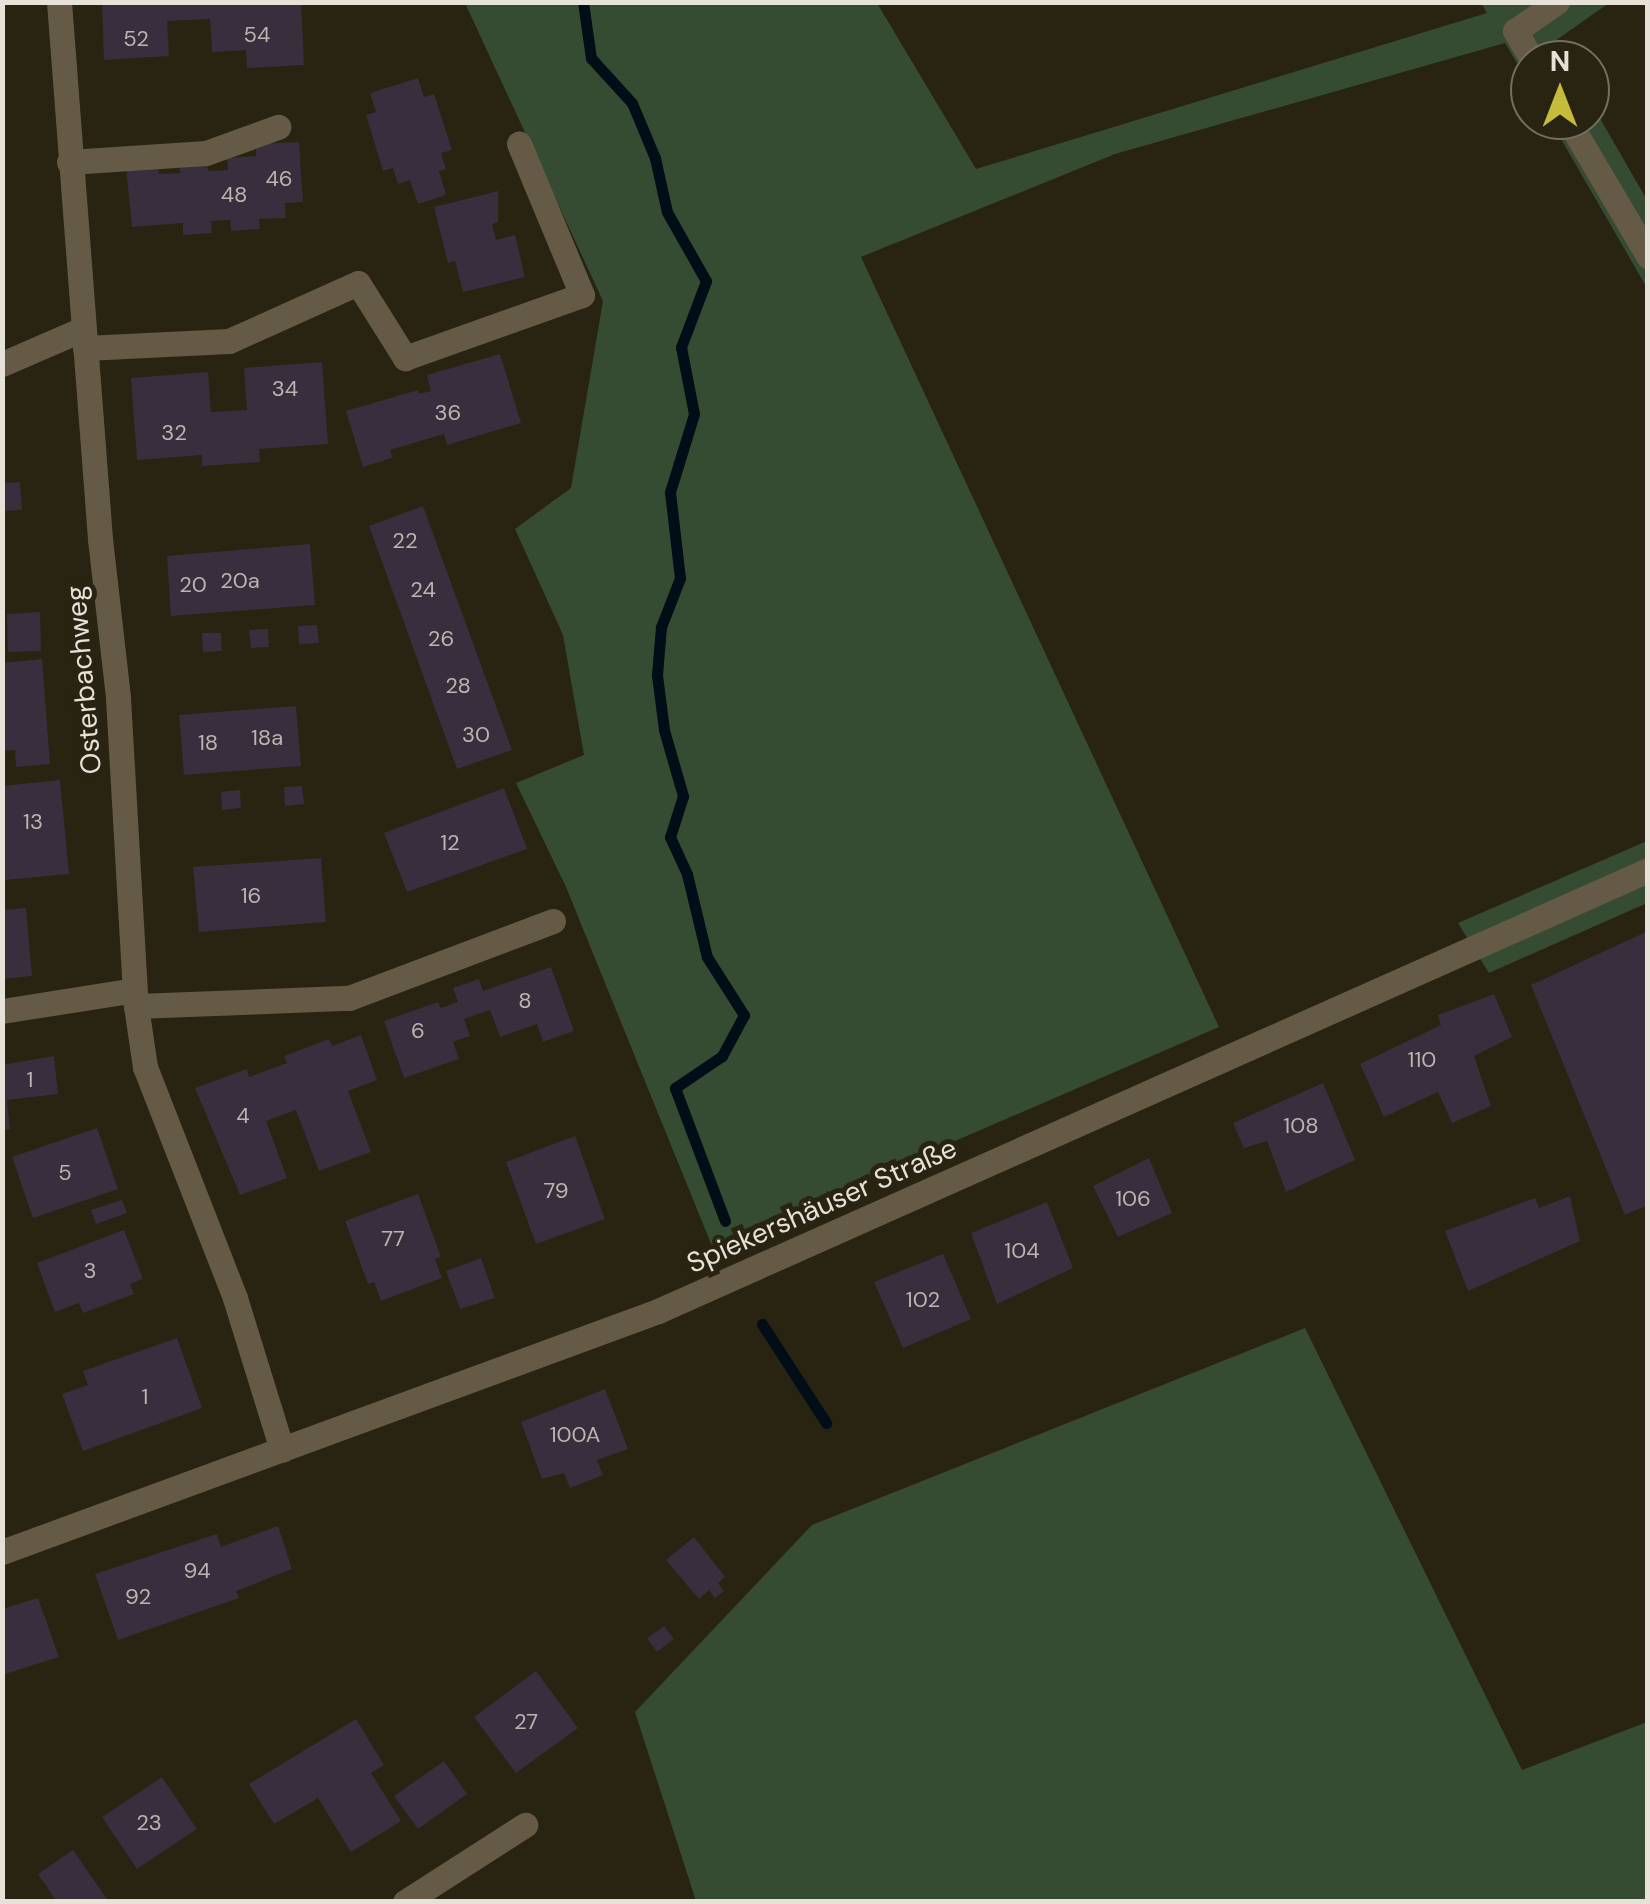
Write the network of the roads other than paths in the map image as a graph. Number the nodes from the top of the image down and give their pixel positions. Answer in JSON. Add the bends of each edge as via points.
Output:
{"nodes":[{"id":1,"x":60,"y":2,"type":"edge"},
{"id":2,"x":1557,"y":2,"type":"edge"},
{"id":3,"x":1520,"y":40,"type":"edge"},
{"id":4,"x":278,"y":127,"type":"dead end"},
{"id":5,"x":1580,"y":140,"type":"edge"},
{"id":6,"x":518,"y":144,"type":"dead end"},
{"id":7,"x":69,"y":162,"type":"junction"},
{"id":8,"x":1648,"y":256,"type":"edge"},
{"id":9,"x":84,"y":339,"type":"junction"},
{"id":10,"x":2,"y":364,"type":"edge"},
{"id":11,"x":1648,"y":870,"type":"edge"},
{"id":12,"x":553,"y":922,"type":"dead end"},
{"id":13,"x":135,"y":998,"type":"junction"},
{"id":14,"x":2,"y":1011,"type":"edge"},
{"id":15,"x":282,"y":1450,"type":"junction"},
{"id":16,"x":2,"y":1552,"type":"edge"},
{"id":17,"x":525,"y":1824,"type":"dead end"},
{"id":18,"x":405,"y":1902,"type":"edge"}],
"edges":[{"from":1,"to":7,"type":"street","name":"Osterbachweg"},
{"from":2,"to":3,"type":"street","via":[[1515,31]]},
{"from":4,"to":7,"type":"street","via":[[206,153]]},
{"from":5,"to":8,"type":"street"},
{"from":6,"to":9,"type":"street","via":[[582,295],[405,358],[358,283],[229,340]]},
{"from":7,"to":9,"type":"street","name":"Osterbachweg"},
{"from":9,"to":10,"type":"street"},
{"from":9,"to":13,"type":"street","name":"Osterbachweg","via":[[118,698]]},
{"from":11,"to":15,"type":"street","name":"Spiekershäuser Straße","via":[[658,1312]]},
{"from":12,"to":13,"type":"street","via":[[349,998]]},
{"from":13,"to":14,"type":"street"},
{"from":13,"to":15,"type":"street","name":"Osterbachweg","via":[[145,1068],[235,1298]]},
{"from":15,"to":16,"type":"street","name":"Spiekershäuser Straße"},
{"from":17,"to":18,"type":"street"}]}
